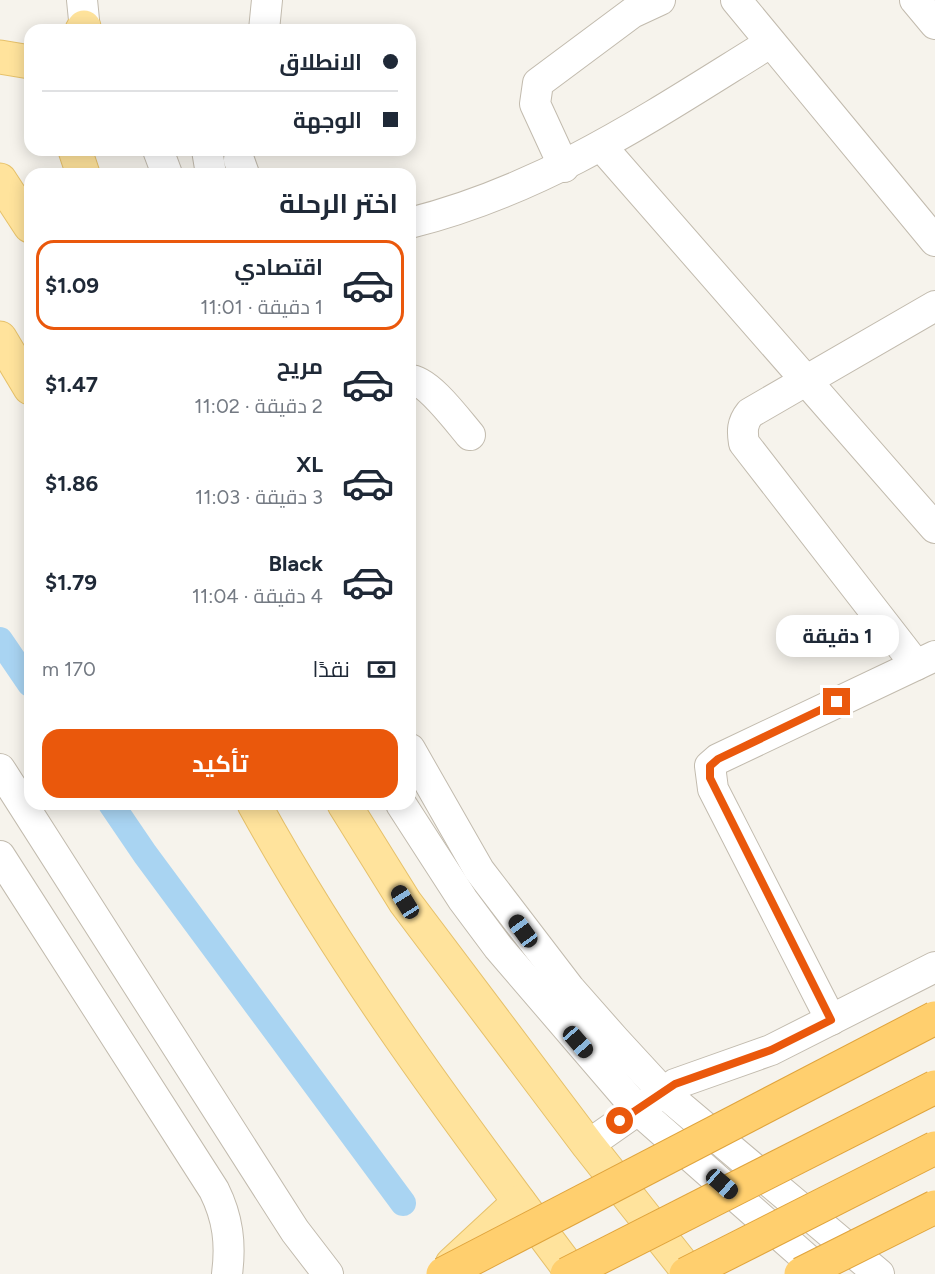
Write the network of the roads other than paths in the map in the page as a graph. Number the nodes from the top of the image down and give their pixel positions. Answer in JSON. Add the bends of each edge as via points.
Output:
{"nodes":[{"id":1,"x":267,"y":0,"type":"edge"},
{"id":2,"x":660,"y":0,"type":"edge"},
{"id":3,"x":736,"y":0,"type":"edge"},
{"id":4,"x":915,"y":0,"type":"edge"},
{"id":5,"x":265,"y":24,"type":"edge"},
{"id":6,"x":935,"y":24,"type":"edge"},
{"id":7,"x":770,"y":43,"type":"junction"},
{"id":8,"x":0,"y":57,"type":"edge"},
{"id":9,"x":24,"y":61,"type":"edge"},
{"id":10,"x":602,"y":147,"type":"junction"},
{"id":11,"x":564,"y":167,"type":"junction"},
{"id":12,"x":0,"y":180,"type":"edge"},
{"id":13,"x":24,"y":217,"type":"edge"},
{"id":14,"x":416,"y":221,"type":"edge"},
{"id":15,"x":935,"y":242,"type":"edge"},
{"id":16,"x":935,"y":306,"type":"edge"},
{"id":17,"x":0,"y":338,"type":"edge"},
{"id":18,"x":24,"y":378,"type":"edge"},
{"id":19,"x":804,"y":380,"type":"junction"},
{"id":20,"x":416,"y":381,"type":"edge"},
{"id":21,"x":470,"y":435,"type":"dead end"},
{"id":22,"x":935,"y":528,"type":"edge"},
{"id":23,"x":926,"y":660,"type":"edge"},
{"id":24,"x":416,"y":760,"type":"edge"},
{"id":25,"x":0,"y":769,"type":"edge"},
{"id":26,"x":24,"y":806,"type":"edge"},
{"id":27,"x":26,"y":810,"type":"edge"},
{"id":28,"x":258,"y":810,"type":"edge"},
{"id":29,"x":348,"y":810,"type":"edge"},
{"id":30,"x":405,"y":810,"type":"edge"},
{"id":31,"x":0,"y":856,"type":"edge"},
{"id":32,"x":935,"y":967,"type":"edge"},
{"id":33,"x":935,"y":1018,"type":"edge"},
{"id":34,"x":831,"y":1020,"type":"junction"},
{"id":35,"x":935,"y":1087,"type":"edge"},
{"id":36,"x":662,"y":1091,"type":"junction"},
{"id":37,"x":637,"y":1108,"type":"junction"},
{"id":38,"x":588,"y":1145,"type":"junction"},
{"id":39,"x":935,"y":1148,"type":"edge"},
{"id":40,"x":519,"y":1202,"type":"junction"},
{"id":41,"x":935,"y":1207,"type":"edge"},
{"id":42,"x":935,"y":1225,"type":"edge"},
{"id":43,"x":296,"y":1231,"type":"junction"},
{"id":44,"x":229,"y":1239,"type":"junction"},
{"id":45,"x":861,"y":1244,"type":"junction"},
{"id":46,"x":227,"y":1274,"type":"edge"},
{"id":47,"x":244,"y":1274,"type":"edge"},
{"id":48,"x":302,"y":1274,"type":"edge"},
{"id":49,"x":328,"y":1274,"type":"edge"},
{"id":50,"x":442,"y":1274,"type":"edge"},
{"id":51,"x":567,"y":1274,"type":"edge"},
{"id":52,"x":573,"y":1274,"type":"edge"},
{"id":53,"x":688,"y":1274,"type":"edge"},
{"id":54,"x":801,"y":1274,"type":"edge"},
{"id":55,"x":824,"y":1274,"type":"edge"},
{"id":56,"x":879,"y":1274,"type":"edge"}],
"edges":[{"from":1,"to":5,"type":"street"},
{"from":2,"to":11,"type":"street","via":[[632,13],[538,83],[536,104]]},
{"from":3,"to":7,"type":"street"},
{"from":4,"to":6,"type":"street"},
{"from":7,"to":10,"type":"street"},
{"from":7,"to":15,"type":"street"},
{"from":8,"to":9,"type":"main road"},
{"from":10,"to":11,"type":"street"},
{"from":10,"to":19,"type":"street"},
{"from":11,"to":14,"type":"street","via":[[499,195]]},
{"from":12,"to":13,"type":"main road"},
{"from":16,"to":19,"type":"street"},
{"from":17,"to":18,"type":"main road"},
{"from":19,"to":22,"type":"street"},
{"from":19,"to":23,"type":"street","via":[[750,412],[744,422],[744,443]]},
{"from":20,"to":21,"type":"street","via":[[428,388]]},
{"from":23,"to":34,"type":"street","via":[[710,766],[713,789]]},
{"from":24,"to":36,"type":"street","via":[[479,870],[523,931]]},
{"from":25,"to":26,"type":"street"},
{"from":27,"to":43,"type":"street"},
{"from":28,"to":40,"type":"main road","via":[[410,1056]]},
{"from":29,"to":38,"type":"main road","via":[[405,902]]},
{"from":30,"to":37,"type":"street","via":[[498,947]]},
{"from":31,"to":44,"type":"street","via":[[214,1190]]},
{"from":32,"to":34,"type":"street"},
{"from":33,"to":50,"type":"highway","bridge":true},
{"from":34,"to":36,"type":"street","via":[[771,1050],[700,1073]]},
{"from":35,"to":51,"type":"highway","bridge":true},
{"from":36,"to":37,"type":"street"},
{"from":36,"to":56,"type":"street"},
{"from":37,"to":38,"type":"street"},
{"from":37,"to":55,"type":"street"},
{"from":38,"to":53,"type":"main road"},
{"from":39,"to":53,"type":"highway","bridge":true},
{"from":40,"to":50,"type":"main road"},
{"from":40,"to":52,"type":"main road"},
{"from":41,"to":45,"type":"highway","bridge":true},
{"from":42,"to":45,"type":"street","bridge":true},
{"from":43,"to":48,"type":"street"},
{"from":43,"to":49,"type":"street"},
{"from":44,"to":46,"type":"street"},
{"from":44,"to":47,"type":"street"},
{"from":45,"to":54,"type":"highway","bridge":true}]}
